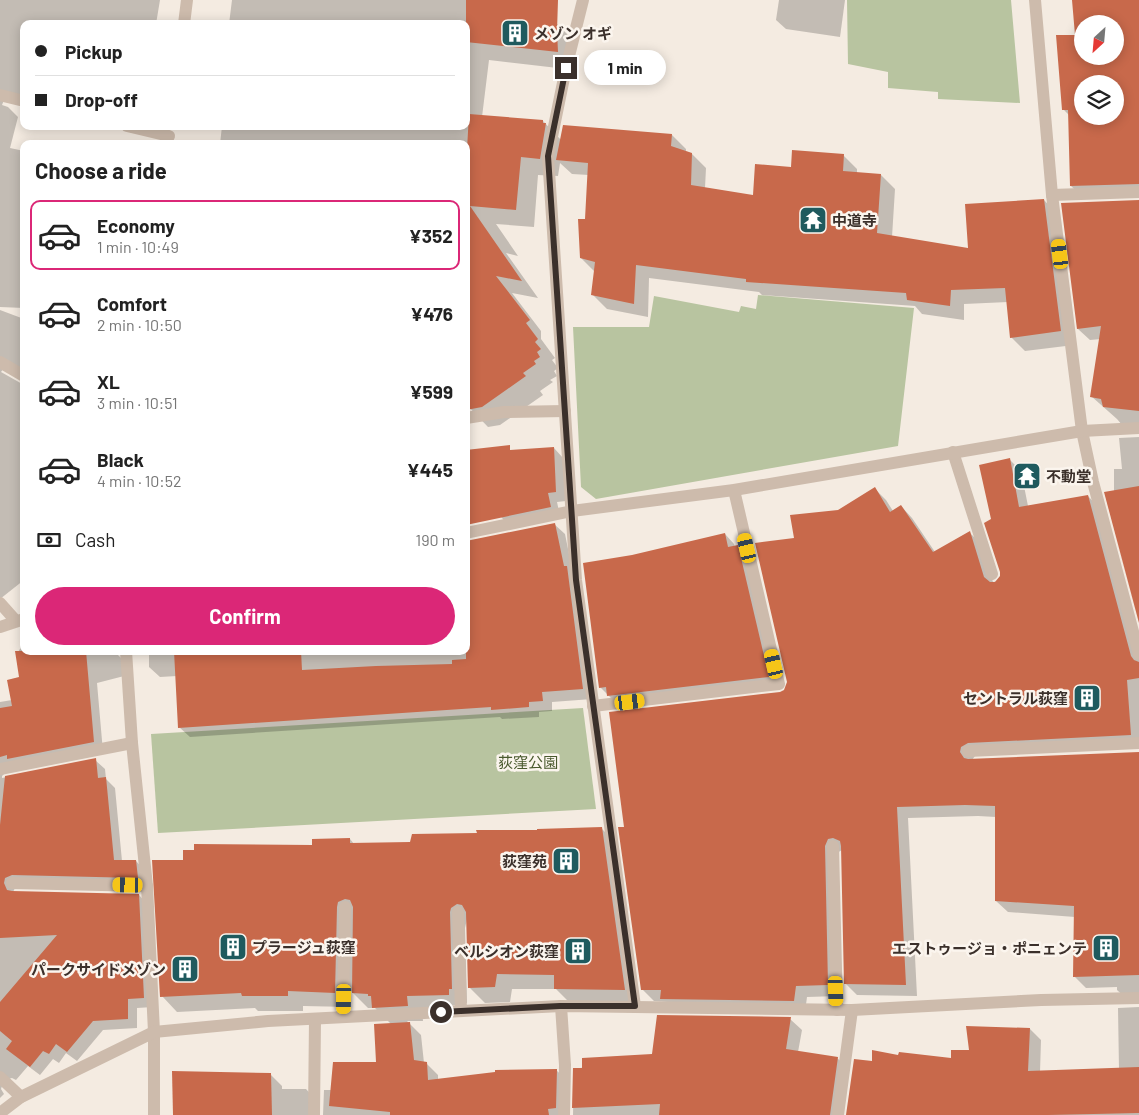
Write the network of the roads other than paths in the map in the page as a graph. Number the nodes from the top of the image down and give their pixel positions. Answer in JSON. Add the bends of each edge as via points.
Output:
{"nodes":[{"id":1,"x":187,"y":0,"type":"edge"},
{"id":2,"x":583,"y":0,"type":"edge"},
{"id":3,"x":1035,"y":0,"type":"edge"},
{"id":4,"x":184,"y":20,"type":"edge"},
{"id":5,"x":0,"y":95,"type":"edge"},
{"id":6,"x":20,"y":100,"type":"edge"},
{"id":7,"x":146,"y":130,"type":"edge"},
{"id":8,"x":169,"y":135,"type":"edge"},
{"id":9,"x":1139,"y":192,"type":"edge"},
{"id":10,"x":1052,"y":195,"type":"junction"},
{"id":11,"x":0,"y":362,"type":"edge"},
{"id":12,"x":20,"y":374,"type":"edge"},
{"id":13,"x":565,"y":411,"type":"junction"},
{"id":14,"x":470,"y":417,"type":"edge"},
{"id":15,"x":1139,"y":428,"type":"edge"},
{"id":16,"x":1082,"y":430,"type":"junction"},
{"id":17,"x":953,"y":452,"type":"junction"},
{"id":18,"x":734,"y":490,"type":"junction"},
{"id":19,"x":572,"y":511,"type":"junction"},
{"id":20,"x":470,"y":532,"type":"edge"},
{"id":21,"x":992,"y":574,"type":"dead end"},
{"id":22,"x":0,"y":603,"type":"edge"},
{"id":23,"x":20,"y":620,"type":"edge"},
{"id":24,"x":0,"y":627,"type":"edge"},
{"id":25,"x":1139,"y":654,"type":"edge"},
{"id":26,"x":126,"y":655,"type":"edge"},
{"id":27,"x":593,"y":706,"type":"junction"},
{"id":28,"x":132,"y":743,"type":"junction"},
{"id":29,"x":1139,"y":743,"type":"edge"},
{"id":30,"x":968,"y":751,"type":"dead end"},
{"id":31,"x":0,"y":769,"type":"edge"},
{"id":32,"x":832,"y":846,"type":"dead end"},
{"id":33,"x":12,"y":883,"type":"dead end"},
{"id":34,"x":147,"y":886,"type":"junction"},
{"id":35,"x":346,"y":907,"type":"dead end"},
{"id":36,"x":458,"y":912,"type":"dead end"},
{"id":37,"x":1139,"y":998,"type":"edge"},
{"id":38,"x":560,"y":1006,"type":"junction"},
{"id":39,"x":635,"y":1006,"type":"junction"},
{"id":40,"x":837,"y":1010,"type":"junction"},
{"id":41,"x":852,"y":1010,"type":"junction"},
{"id":42,"x":461,"y":1011,"type":"junction"},
{"id":43,"x":344,"y":1017,"type":"junction"},
{"id":44,"x":315,"y":1019,"type":"junction"},
{"id":45,"x":154,"y":1032,"type":"junction"},
{"id":46,"x":0,"y":1077,"type":"edge"},
{"id":47,"x":22,"y":1097,"type":"junction"},
{"id":48,"x":0,"y":1113,"type":"edge"},
{"id":49,"x":154,"y":1115,"type":"edge"},
{"id":50,"x":314,"y":1115,"type":"edge"},
{"id":51,"x":564,"y":1115,"type":"edge"},
{"id":52,"x":838,"y":1115,"type":"edge"}],
"edges":[{"from":1,"to":4,"type":"street"},
{"from":2,"to":13,"type":"street","via":[[548,156]]},
{"from":3,"to":10,"type":"street"},
{"from":5,"to":6,"type":"street"},
{"from":7,"to":8,"type":"street"},
{"from":9,"to":10,"type":"street"},
{"from":10,"to":16,"type":"street"},
{"from":11,"to":12,"type":"street"},
{"from":13,"to":14,"type":"street","via":[[504,412]]},
{"from":13,"to":19,"type":"street"},
{"from":15,"to":16,"type":"street"},
{"from":16,"to":17,"type":"street"},
{"from":16,"to":25,"type":"street"},
{"from":17,"to":18,"type":"street"},
{"from":17,"to":21,"type":"street"},
{"from":18,"to":19,"type":"street"},
{"from":18,"to":27,"type":"street","via":[[779,684]]},
{"from":19,"to":20,"type":"street"},
{"from":19,"to":27,"type":"street","via":[[576,580]]},
{"from":22,"to":23,"type":"street"},
{"from":23,"to":24,"type":"street"},
{"from":26,"to":28,"type":"street"},
{"from":27,"to":39,"type":"street"},
{"from":28,"to":31,"type":"street"},
{"from":28,"to":34,"type":"street"},
{"from":29,"to":30,"type":"street"},
{"from":32,"to":40,"type":"street"},
{"from":33,"to":34,"type":"street"},
{"from":34,"to":45,"type":"street"},
{"from":35,"to":43,"type":"street"},
{"from":36,"to":42,"type":"street"},
{"from":37,"to":41,"type":"street"},
{"from":38,"to":39,"type":"street"},
{"from":38,"to":42,"type":"street"},
{"from":38,"to":51,"type":"street","via":[[565,1065]]},
{"from":39,"to":40,"type":"street"},
{"from":40,"to":41,"type":"street"},
{"from":41,"to":52,"type":"street"},
{"from":42,"to":43,"type":"street"},
{"from":43,"to":44,"type":"street"},
{"from":44,"to":45,"type":"street"},
{"from":44,"to":50,"type":"street"},
{"from":45,"to":47,"type":"street"},
{"from":45,"to":49,"type":"street"},
{"from":46,"to":47,"type":"street"},
{"from":47,"to":48,"type":"street"}]}
